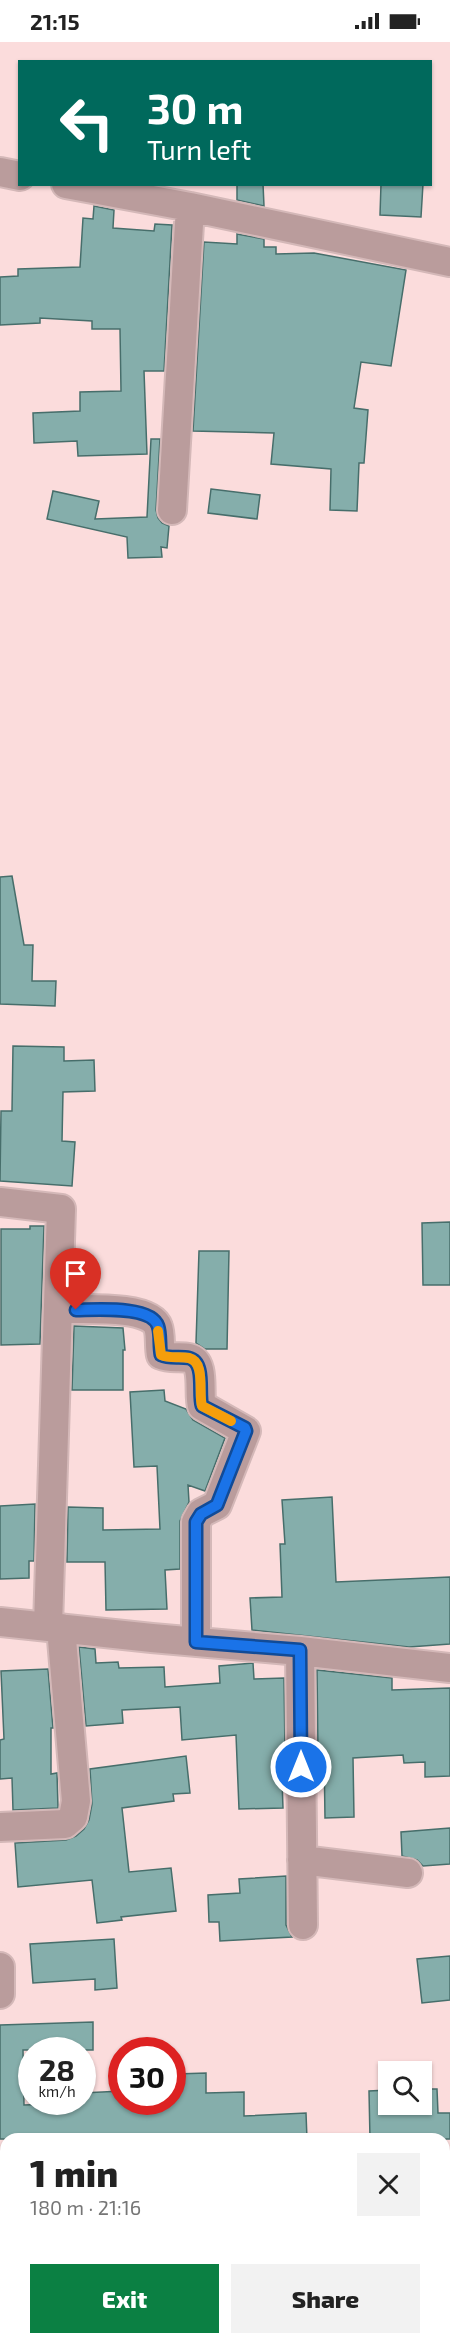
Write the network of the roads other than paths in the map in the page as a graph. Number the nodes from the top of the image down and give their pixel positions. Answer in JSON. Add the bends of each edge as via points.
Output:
{"nodes":[{"id":1,"x":0,"y":172,"type":"edge"},
{"id":2,"x":18,"y":176,"type":"edge"},
{"id":3,"x":77,"y":186,"type":"edge"},
{"id":4,"x":190,"y":207,"type":"junction"},
{"id":5,"x":450,"y":262,"type":"edge"},
{"id":6,"x":172,"y":510,"type":"dead end"},
{"id":7,"x":0,"y":1202,"type":"edge"},
{"id":8,"x":58,"y":1309,"type":"junction"},
{"id":9,"x":0,"y":1622,"type":"edge"},
{"id":10,"x":54,"y":1627,"type":"junction"},
{"id":11,"x":196,"y":1642,"type":"junction"},
{"id":12,"x":300,"y":1650,"type":"junction"},
{"id":13,"x":450,"y":1668,"type":"edge"},
{"id":14,"x":0,"y":1827,"type":"edge"},
{"id":15,"x":302,"y":1860,"type":"junction"},
{"id":16,"x":408,"y":1873,"type":"dead end"},
{"id":17,"x":303,"y":1925,"type":"dead end"},
{"id":18,"x":0,"y":1967,"type":"edge"},
{"id":19,"x":0,"y":1994,"type":"edge"}],
"edges":[{"from":1,"to":2,"type":"street"},
{"from":3,"to":4,"type":"street"},
{"from":4,"to":5,"type":"street"},
{"from":4,"to":6,"type":"street"},
{"from":7,"to":8,"type":"street","via":[[61,1209]]},
{"from":8,"to":10,"type":"street"},
{"from":8,"to":11,"type":"street","via":[[130,1311],[149,1316],[158,1326],[161,1355],[190,1358],[197,1364],[202,1406],[246,1431],[217,1505],[201,1514],[196,1522]]},
{"from":9,"to":10,"type":"street"},
{"from":10,"to":11,"type":"street"},
{"from":10,"to":14,"type":"street","via":[[76,1801],[73,1817],[65,1824]]},
{"from":11,"to":12,"type":"street"},
{"from":12,"to":13,"type":"street"},
{"from":12,"to":15,"type":"street"},
{"from":15,"to":16,"type":"street"},
{"from":15,"to":17,"type":"street"},
{"from":18,"to":19,"type":"street"}]}
